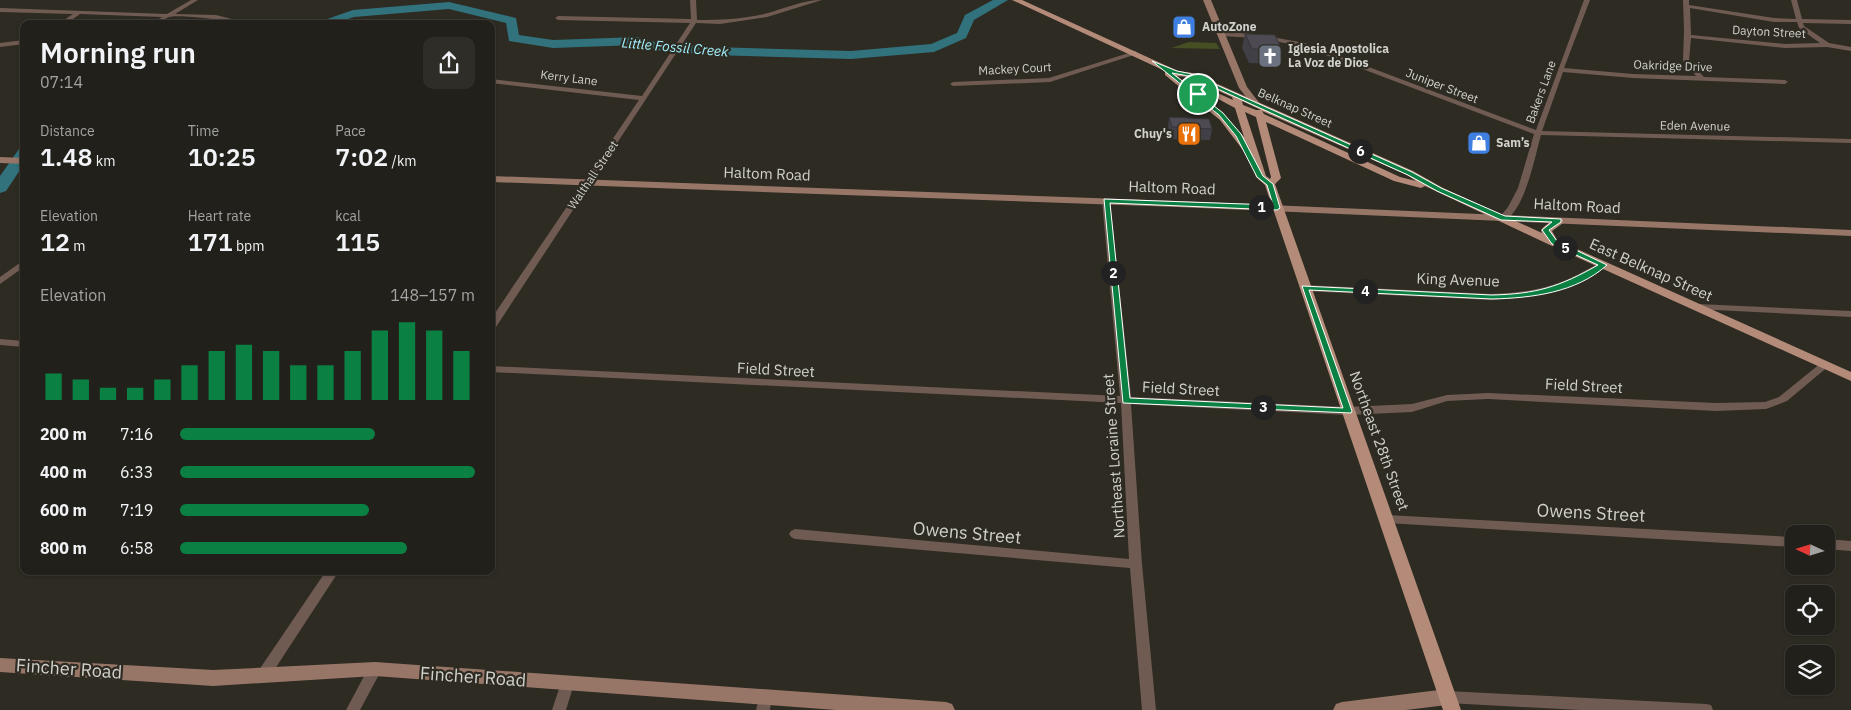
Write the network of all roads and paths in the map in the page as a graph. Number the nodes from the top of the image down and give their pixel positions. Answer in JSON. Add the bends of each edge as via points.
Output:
{"nodes":[{"id":1,"x":196,"y":0,"type":"edge"},
{"id":2,"x":693,"y":0,"type":"edge"},
{"id":3,"x":819,"y":0,"type":"edge"},
{"id":4,"x":1208,"y":0,"type":"edge"},
{"id":5,"x":1587,"y":0,"type":"edge"},
{"id":6,"x":1794,"y":0,"type":"edge"},
{"id":7,"x":1019,"y":1,"type":"edge"},
{"id":8,"x":1687,"y":3,"type":"edge"},
{"id":9,"x":0,"y":10,"type":"edge"},
{"id":10,"x":80,"y":12,"type":"junction"},
{"id":11,"x":170,"y":15,"type":"junction"},
{"id":12,"x":558,"y":18,"type":"dead end"},
{"id":13,"x":67,"y":20,"type":"edge"},
{"id":14,"x":161,"y":20,"type":"edge"},
{"id":15,"x":233,"y":20,"type":"dead end"},
{"id":16,"x":1800,"y":21,"type":"junction"},
{"id":17,"x":694,"y":22,"type":"junction"},
{"id":18,"x":1851,"y":22,"type":"edge"},
{"id":19,"x":1222,"y":34,"type":"junction"},
{"id":20,"x":1686,"y":36,"type":"junction"},
{"id":21,"x":20,"y":42,"type":"edge"},
{"id":22,"x":0,"y":45,"type":"edge"},
{"id":23,"x":1827,"y":45,"type":"junction"},
{"id":24,"x":1851,"y":49,"type":"edge"},
{"id":25,"x":1135,"y":53,"type":"junction"},
{"id":26,"x":1154,"y":62,"type":"junction"},
{"id":27,"x":1561,"y":70,"type":"junction"},
{"id":28,"x":1176,"y":73,"type":"junction"},
{"id":29,"x":1702,"y":79,"type":"junction"},
{"id":30,"x":495,"y":81,"type":"edge"},
{"id":31,"x":1785,"y":82,"type":"dead end"},
{"id":32,"x":953,"y":84,"type":"dead end"},
{"id":33,"x":1243,"y":88,"type":"junction"},
{"id":34,"x":1236,"y":96,"type":"junction"},
{"id":35,"x":644,"y":98,"type":"junction"},
{"id":36,"x":1257,"y":105,"type":"junction"},
{"id":37,"x":1239,"y":107,"type":"junction"},
{"id":38,"x":1260,"y":116,"type":"junction"},
{"id":39,"x":1283,"y":127,"type":"junction"},
{"id":40,"x":1538,"y":133,"type":"junction"},
{"id":41,"x":1266,"y":138,"type":"junction"},
{"id":42,"x":1250,"y":140,"type":"junction"},
{"id":43,"x":1851,"y":141,"type":"edge"},
{"id":44,"x":0,"y":160,"type":"edge"},
{"id":45,"x":20,"y":161,"type":"edge"},
{"id":46,"x":1259,"y":170,"type":"junction"},
{"id":47,"x":495,"y":179,"type":"edge"},
{"id":48,"x":588,"y":183,"type":"junction"},
{"id":49,"x":1270,"y":184,"type":"junction"},
{"id":50,"x":1439,"y":190,"type":"junction"},
{"id":51,"x":1106,"y":201,"type":"junction"},
{"id":52,"x":1277,"y":208,"type":"junction"},
{"id":53,"x":1503,"y":218,"type":"junction"},
{"id":54,"x":1559,"y":221,"type":"junction"},
{"id":55,"x":1851,"y":233,"type":"edge"},
{"id":56,"x":1554,"y":243,"type":"junction"},
{"id":57,"x":1603,"y":265,"type":"junction"},
{"id":58,"x":20,"y":266,"type":"edge"},
{"id":59,"x":0,"y":281,"type":"edge"},
{"id":60,"x":1305,"y":288,"type":"junction"},
{"id":61,"x":1698,"y":307,"type":"junction"},
{"id":62,"x":1851,"y":314,"type":"edge"},
{"id":63,"x":495,"y":320,"type":"edge"},
{"id":64,"x":0,"y":342,"type":"edge"},
{"id":65,"x":20,"y":344,"type":"edge"},
{"id":66,"x":1824,"y":365,"type":"junction"},
{"id":67,"x":495,"y":369,"type":"edge"},
{"id":68,"x":1851,"y":377,"type":"edge"},
{"id":69,"x":1126,"y":401,"type":"junction"},
{"id":70,"x":1348,"y":411,"type":"junction"},
{"id":71,"x":1387,"y":519,"type":"junction"},
{"id":72,"x":795,"y":534,"type":"dead end"},
{"id":73,"x":1785,"y":541,"type":"edge"},
{"id":74,"x":1835,"y":545,"type":"edge"},
{"id":75,"x":1851,"y":546,"type":"edge"},
{"id":76,"x":1136,"y":564,"type":"junction"},
{"id":77,"x":330,"y":575,"type":"edge"},
{"id":78,"x":0,"y":665,"type":"edge"},
{"id":79,"x":375,"y":669,"type":"junction"},
{"id":80,"x":264,"y":674,"type":"junction"},
{"id":81,"x":567,"y":684,"type":"junction"},
{"id":82,"x":764,"y":703,"type":"edge"},
{"id":83,"x":1450,"y":703,"type":"edge"},
{"id":84,"x":353,"y":710,"type":"edge"},
{"id":85,"x":559,"y":710,"type":"edge"},
{"id":86,"x":946,"y":710,"type":"edge"},
{"id":87,"x":1149,"y":710,"type":"edge"},
{"id":88,"x":1342,"y":710,"type":"edge"},
{"id":89,"x":1706,"y":710,"type":"edge"}],
"edges":[{"from":1,"to":11,"type":"street"},
{"from":2,"to":17,"type":"street"},
{"from":3,"to":17,"type":"street","via":[[767,15]]},
{"from":4,"to":19,"type":"main road"},
{"from":5,"to":27,"type":"street","name":"Bakers Lane"},
{"from":6,"to":16,"type":"street"},
{"from":7,"to":25,"type":"main road","name":"Belknap Street"},
{"from":8,"to":16,"type":"street","via":[[1774,20]]},
{"from":8,"to":20,"type":"street"},
{"from":9,"to":10,"type":"street"},
{"from":10,"to":11,"type":"street"},
{"from":10,"to":13,"type":"street"},
{"from":11,"to":14,"type":"street"},
{"from":11,"to":15,"type":"street","via":[[216,16]]},
{"from":12,"to":17,"type":"street"},
{"from":16,"to":18,"type":"street"},
{"from":16,"to":23,"type":"street","via":[[1807,33]]},
{"from":17,"to":35,"type":"street","name":"Walthall Street"},
{"from":19,"to":33,"type":"main road"},
{"from":19,"to":40,"type":"street","name":"Juniper Street","via":[[1303,44]]},
{"from":20,"to":23,"type":"street","name":"Dayton Street","via":[[1786,46]]},
{"from":20,"to":29,"type":"street","via":[[1686,61]]},
{"from":21,"to":22,"type":"street"},
{"from":23,"to":24,"type":"street","name":"Dayton Street"},
{"from":25,"to":26,"type":"main road","name":"Belknap Street"},
{"from":25,"to":32,"type":"street","name":"Mackey Court","via":[[1050,80]]},
{"from":26,"to":28,"type":"main road","name":"Belknap Street"},
{"from":26,"to":46,"type":"main road","via":[[1221,114],[1239,136]]},
{"from":27,"to":29,"type":"street","name":"Oakridge Drive"},
{"from":27,"to":40,"type":"street","name":"Bakers Lane"},
{"from":28,"to":34,"type":"main road","name":"Belknap Street","via":[[1190,75]]},
{"from":28,"to":37,"type":"main road","name":"Belknap Street"},
{"from":29,"to":31,"type":"street","name":"Oakridge Drive"},
{"from":30,"to":35,"type":"street","name":"Kerry Lane"},
{"from":33,"to":34,"type":"main road"},
{"from":33,"to":36,"type":"main road"},
{"from":34,"to":36,"type":"main road","name":"Belknap Street"},
{"from":34,"to":37,"type":"main road","name":"Northeast 28th Street"},
{"from":35,"to":48,"type":"street","name":"Walthall Street"},
{"from":36,"to":38,"type":"main road","name":"Northeast 28th Street"},
{"from":36,"to":50,"type":"main road","name":"Belknap Street"},
{"from":37,"to":38,"type":"main road","name":"Belknap Street"},
{"from":37,"to":42,"type":"main road","name":"Northeast 28th Street"},
{"from":38,"to":39,"type":"main road","name":"Belknap Street"},
{"from":38,"to":41,"type":"main road","name":"Northeast 28th Street"},
{"from":39,"to":41,"type":"main road","via":[[1270,127]]},
{"from":39,"to":50,"type":"main road","name":"Belknap Street","via":[[1397,179]]},
{"from":40,"to":43,"type":"street","name":"Eden Avenue"},
{"from":40,"to":53,"type":"street","name":"Bakers Lane","via":[[1525,184],[1515,205]]},
{"from":41,"to":42,"type":"main road"},
{"from":41,"to":49,"type":"main road","name":"Northeast 28th Street","via":[[1276,178]]},
{"from":42,"to":46,"type":"main road","name":"Northeast 28th Street"},
{"from":44,"to":45,"type":"main road"},
{"from":46,"to":49,"type":"main road","name":"Northeast 28th Street","via":[[1261,177]]},
{"from":47,"to":48,"type":"main road","name":"Haltom Road"},
{"from":48,"to":51,"type":"main road","name":"Haltom Road"},
{"from":48,"to":63,"type":"street","name":"Walthall Street"},
{"from":49,"to":52,"type":"main road","name":"Northeast 28th Street"},
{"from":50,"to":53,"type":"main road","name":"East Belknap Street"},
{"from":51,"to":52,"type":"main road","name":"Haltom Road"},
{"from":51,"to":69,"type":"street","name":"Northeast Loraine Street"},
{"from":52,"to":53,"type":"main road","name":"Haltom Road"},
{"from":52,"to":60,"type":"main road","name":"Northeast 28th Street"},
{"from":53,"to":54,"type":"main road","name":"Haltom Road"},
{"from":53,"to":56,"type":"main road","name":"East Belknap Street"},
{"from":54,"to":55,"type":"main road","name":"Haltom Road"},
{"from":54,"to":56,"type":"main road","via":[[1546,230]]},
{"from":56,"to":57,"type":"main road","name":"East Belknap Street"},
{"from":57,"to":60,"type":"street","name":"King Avenue","via":[[1574,282],[1521,296]]},
{"from":57,"to":61,"type":"main road","name":"East Belknap Street"},
{"from":58,"to":59,"type":"street"},
{"from":60,"to":70,"type":"main road","name":"Northeast 28th Street"},
{"from":61,"to":62,"type":"street"},
{"from":61,"to":66,"type":"main road","name":"East Belknap Street"},
{"from":64,"to":65,"type":"street"},
{"from":66,"to":68,"type":"main road","name":"East Belknap Street"},
{"from":66,"to":70,"type":"street","name":"Field Street","via":[[1784,399],[1766,404],[1716,407],[1488,396],[1447,398],[1412,408]]},
{"from":67,"to":69,"type":"street","name":"Field Street"},
{"from":69,"to":70,"type":"street","name":"Field Street"},
{"from":69,"to":76,"type":"street","name":"Northeast Loraine Street"},
{"from":70,"to":71,"type":"main road","name":"Northeast 28th Street"},
{"from":71,"to":73,"type":"street","name":"Owens Street"},
{"from":71,"to":83,"type":"main road","name":"Northeast 28th Street"},
{"from":72,"to":76,"type":"street","name":"Owens Street"},
{"from":74,"to":75,"type":"street"},
{"from":76,"to":87,"type":"street","name":"Northeast Loraine Street"},
{"from":77,"to":80,"type":"street"},
{"from":78,"to":80,"type":"main road","name":"Fincher Road","via":[[213,678]]},
{"from":79,"to":80,"type":"main road","name":"Fincher Road"},
{"from":79,"to":81,"type":"main road","name":"Fincher Road"},
{"from":79,"to":84,"type":"street"},
{"from":81,"to":82,"type":"main road","name":"Fincher Road"},
{"from":81,"to":85,"type":"street"},
{"from":82,"to":86,"type":"main road","name":"Fincher Road"},
{"from":83,"to":88,"type":"main road"},
{"from":83,"to":89,"type":"street"}]}
